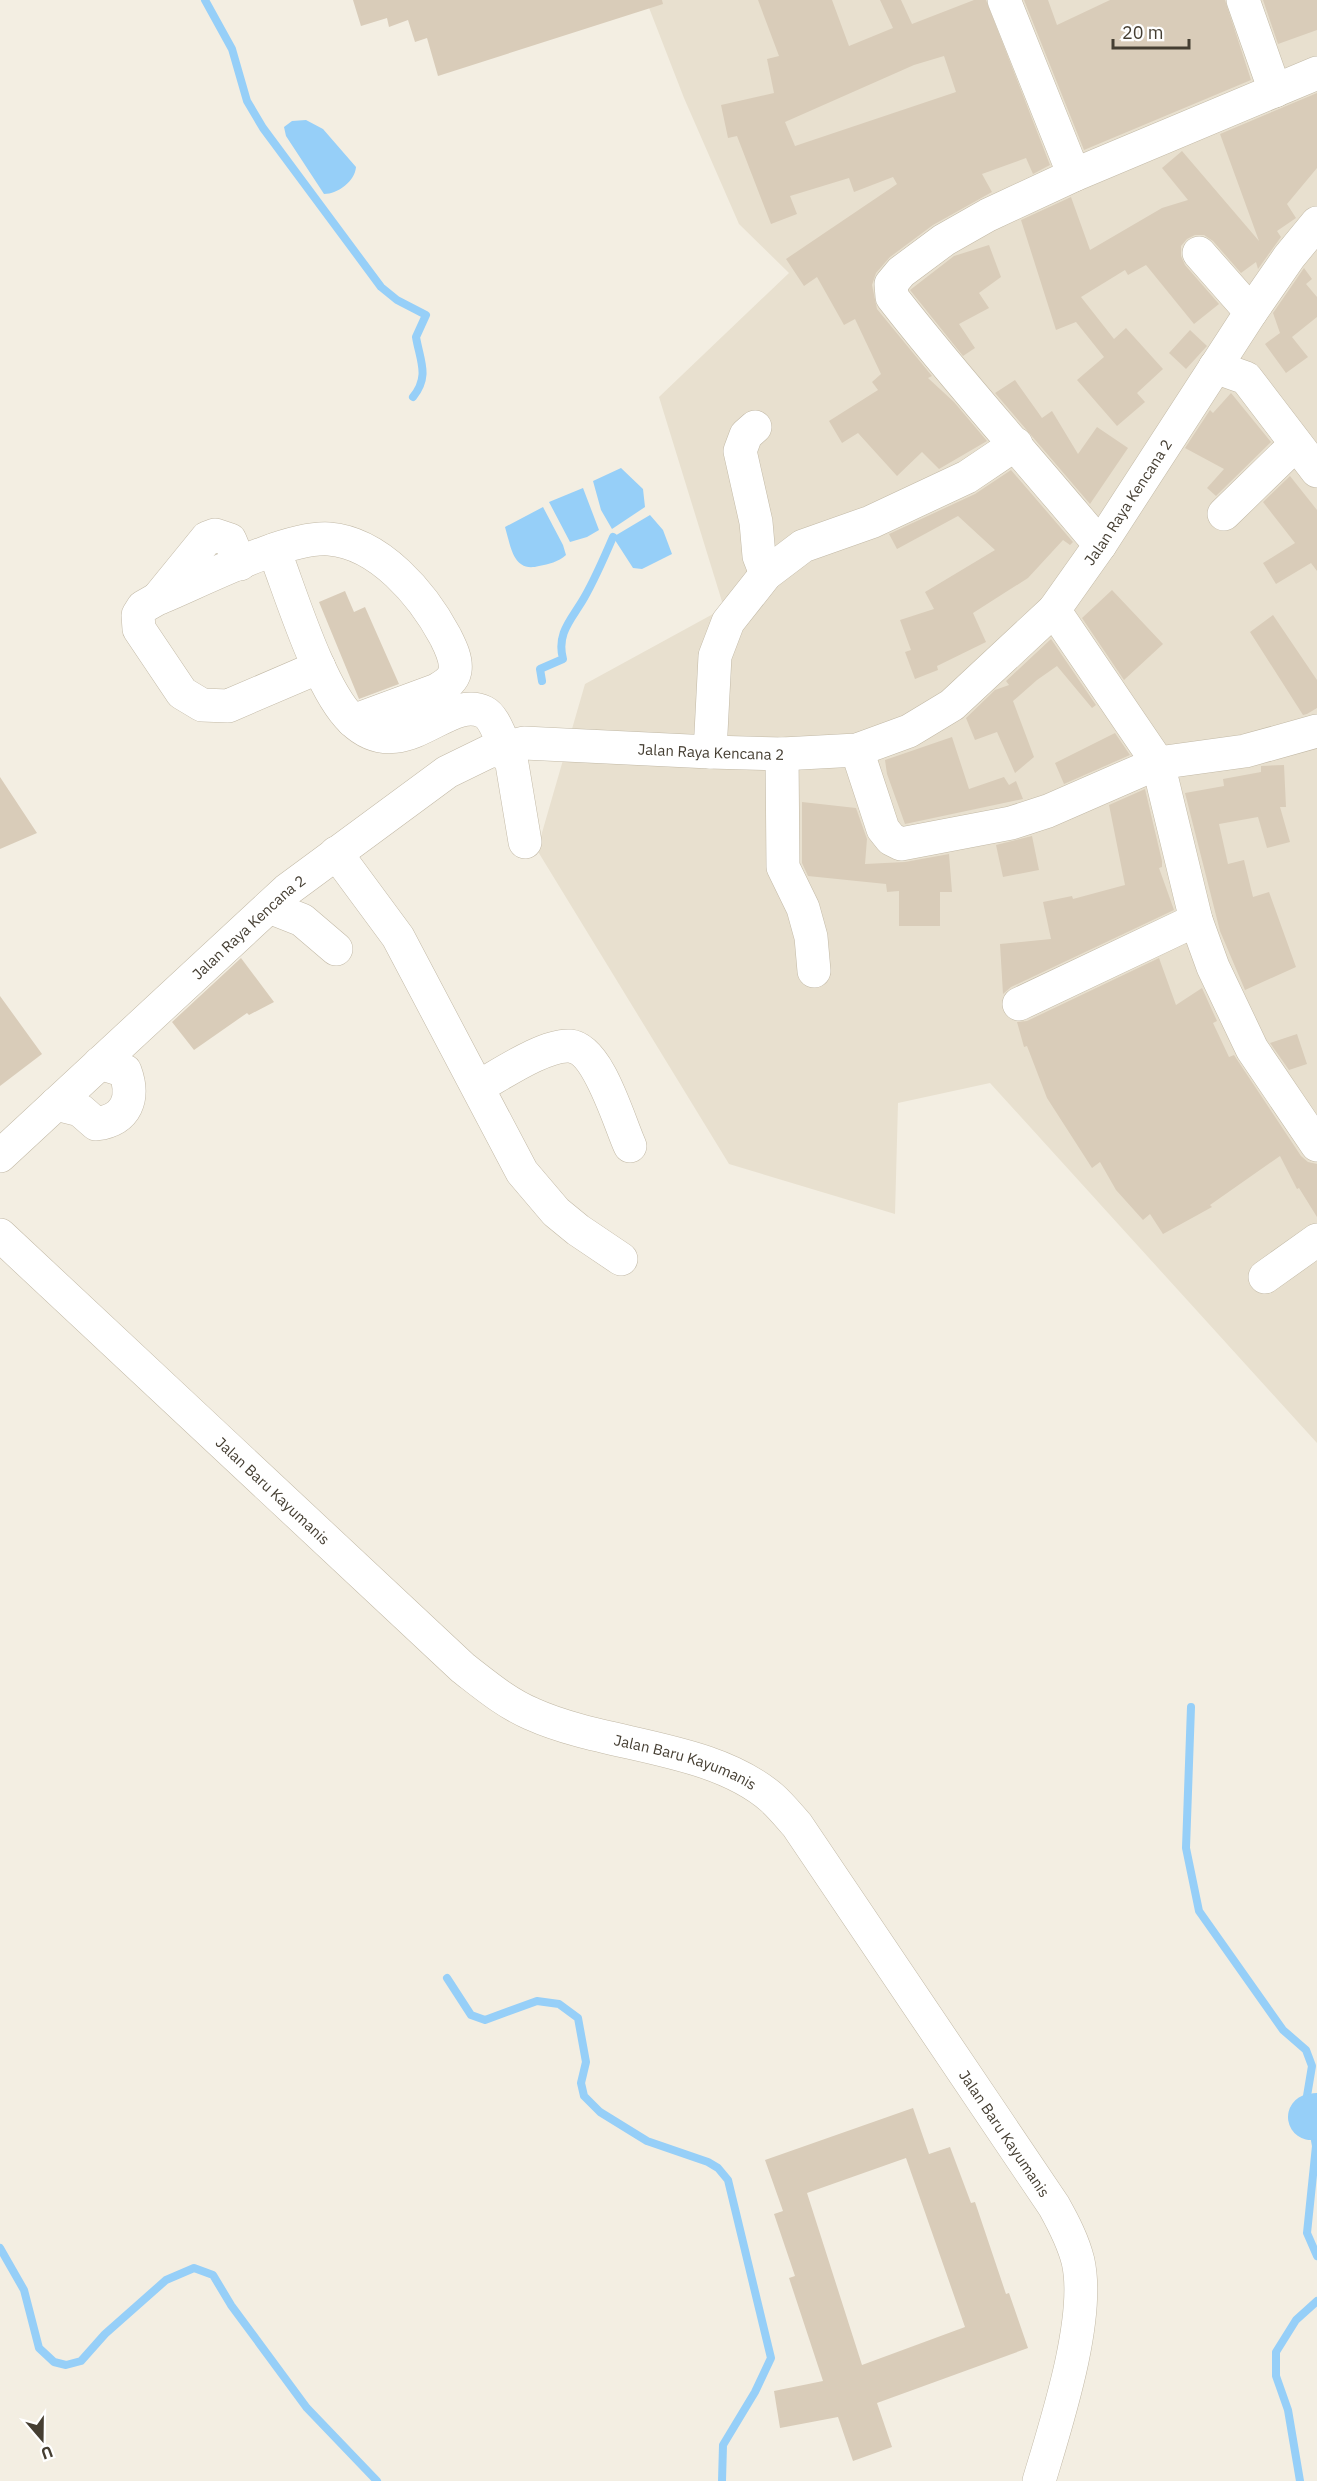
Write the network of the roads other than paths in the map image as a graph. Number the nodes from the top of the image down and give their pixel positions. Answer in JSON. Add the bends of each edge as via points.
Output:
{"nodes":[{"id":1,"x":1004,"y":0,"type":"edge"},
{"id":2,"x":1243,"y":0,"type":"edge"},
{"id":3,"x":1317,"y":74,"type":"edge"},
{"id":4,"x":1275,"y":91,"type":"junction"},
{"id":5,"x":1074,"y":175,"type":"junction"},
{"id":6,"x":1317,"y":223,"type":"edge"},
{"id":7,"x":1199,"y":253,"type":"dead end"},
{"id":8,"x":1251,"y":312,"type":"junction"},
{"id":9,"x":1215,"y":368,"type":"junction"},
{"id":10,"x":755,"y":427,"type":"dead end"},
{"id":11,"x":1016,"y":444,"type":"junction"},
{"id":12,"x":1295,"y":444,"type":"junction"},
{"id":13,"x":1317,"y":471,"type":"edge"},
{"id":14,"x":1224,"y":514,"type":"dead end"},
{"id":15,"x":1100,"y":545,"type":"junction"},
{"id":16,"x":274,"y":550,"type":"junction"},
{"id":17,"x":766,"y":574,"type":"junction"},
{"id":18,"x":1054,"y":610,"type":"junction"},
{"id":19,"x":319,"y":667,"type":"junction"},
{"id":20,"x":353,"y":722,"type":"junction"},
{"id":21,"x":1317,"y":731,"type":"edge"},
{"id":22,"x":501,"y":748,"type":"junction"},
{"id":23,"x":857,"y":750,"type":"junction"},
{"id":24,"x":710,"y":752,"type":"junction"},
{"id":25,"x":782,"y":754,"type":"junction"},
{"id":26,"x":1158,"y":763,"type":"junction"},
{"id":27,"x":525,"y":842,"type":"dead end"},
{"id":28,"x":336,"y":854,"type":"junction"},
{"id":29,"x":269,"y":907,"type":"junction"},
{"id":30,"x":1196,"y":920,"type":"junction"},
{"id":31,"x":336,"y":949,"type":"dead end"},
{"id":32,"x":814,"y":971,"type":"dead end"},
{"id":33,"x":1019,"y":1004,"type":"dead end"},
{"id":34,"x":100,"y":1063,"type":"junction"},
{"id":35,"x":478,"y":1087,"type":"junction"},
{"id":36,"x":56,"y":1104,"type":"junction"},
{"id":37,"x":1317,"y":1145,"type":"edge"},
{"id":38,"x":630,"y":1146,"type":"dead end"},
{"id":39,"x":0,"y":1156,"type":"edge"},
{"id":40,"x":0,"y":1234,"type":"edge"},
{"id":41,"x":1317,"y":1240,"type":"edge"},
{"id":42,"x":621,"y":1259,"type":"dead end"},
{"id":43,"x":1265,"y":1277,"type":"dead end"},
{"id":44,"x":1039,"y":2481,"type":"edge"}],
"edges":[{"from":1,"to":5,"type":"street"},
{"from":2,"to":4,"type":"street"},
{"from":3,"to":4,"type":"street"},
{"from":4,"to":5,"type":"street"},
{"from":5,"to":11,"type":"street","via":[[944,240],[891,284],[892,297],[942,361]]},
{"from":6,"to":8,"type":"street","name":"Jalan Raya Kencana 2"},
{"from":7,"to":8,"type":"street"},
{"from":8,"to":9,"type":"street","name":"Jalan Raya Kencana 2"},
{"from":9,"to":12,"type":"street","via":[[1246,378]]},
{"from":9,"to":15,"type":"street","name":"Jalan Raya Kencana 2"},
{"from":10,"to":17,"type":"street","via":[[746,435],[740,451],[756,522],[759,556]]},
{"from":11,"to":15,"type":"street"},
{"from":11,"to":17,"type":"street","via":[[968,477],[871,522],[803,546]]},
{"from":12,"to":13,"type":"street"},
{"from":12,"to":14,"type":"street"},
{"from":15,"to":18,"type":"street","name":"Jalan Raya Kencana 2"},
{"from":16,"to":19,"type":"street"},
{"from":16,"to":19,"type":"street","via":[[143,607],[138,615],[139,629],[182,693],[193,702],[213,707],[228,706]]},
{"from":16,"to":20,"type":"street","via":[[293,543],[329,539],[370,554],[426,604],[449,645],[455,672],[449,682]]},
{"from":17,"to":24,"type":"street","via":[[728,622],[715,656]]},
{"from":18,"to":23,"type":"street","name":"Jalan Raya Kencana 2","via":[[952,705],[909,731]]},
{"from":18,"to":26,"type":"street"},
{"from":19,"to":20,"type":"street"},
{"from":20,"to":22,"type":"street","via":[[382,736],[394,737],[459,711],[475,709],[489,716]]},
{"from":21,"to":26,"type":"street","via":[[1245,751]]},
{"from":22,"to":24,"type":"street","name":"Jalan Raya Kencana 2","via":[[543,743]]},
{"from":22,"to":27,"type":"street","via":[[512,758]]},
{"from":22,"to":28,"type":"street","name":"Jalan Raya Kencana 2","via":[[437,778]]},
{"from":23,"to":25,"type":"street","name":"Jalan Raya Kencana 2"},
{"from":23,"to":26,"type":"street","via":[[883,829],[902,844],[1011,823]]},
{"from":24,"to":25,"type":"street","name":"Jalan Raya Kencana 2"},
{"from":25,"to":32,"type":"street","via":[[783,867],[803,908]]},
{"from":26,"to":30,"type":"street"},
{"from":28,"to":29,"type":"street","name":"Jalan Raya Kencana 2"},
{"from":28,"to":35,"type":"street","via":[[398,937]]},
{"from":29,"to":31,"type":"street","via":[[302,920]]},
{"from":29,"to":34,"type":"street","name":"Jalan Raya Kencana 2"},
{"from":30,"to":33,"type":"street"},
{"from":30,"to":37,"type":"street","via":[[1212,967],[1243,1031]]},
{"from":34,"to":36,"type":"street","name":"Jalan Raya Kencana 2"},
{"from":34,"to":36,"type":"street","via":[[125,1071],[131,1094],[122,1111],[107,1122],[96,1124],[80,1110]]},
{"from":35,"to":38,"type":"street","via":[[539,1054],[572,1046],[587,1055],[598,1070]]},
{"from":35,"to":42,"type":"street","via":[[522,1173],[556,1212]]},
{"from":36,"to":39,"type":"street","name":"Jalan Raya Kencana 2"},
{"from":40,"to":44,"type":"street","name":"Jalan Baru Kayumanis","via":[[463,1668],[499,1696],[564,1726],[718,1766],[772,1798],[797,1825],[1048,2197],[1070,2237],[1081,2283],[1076,2341]]},
{"from":41,"to":43,"type":"street"}]}
